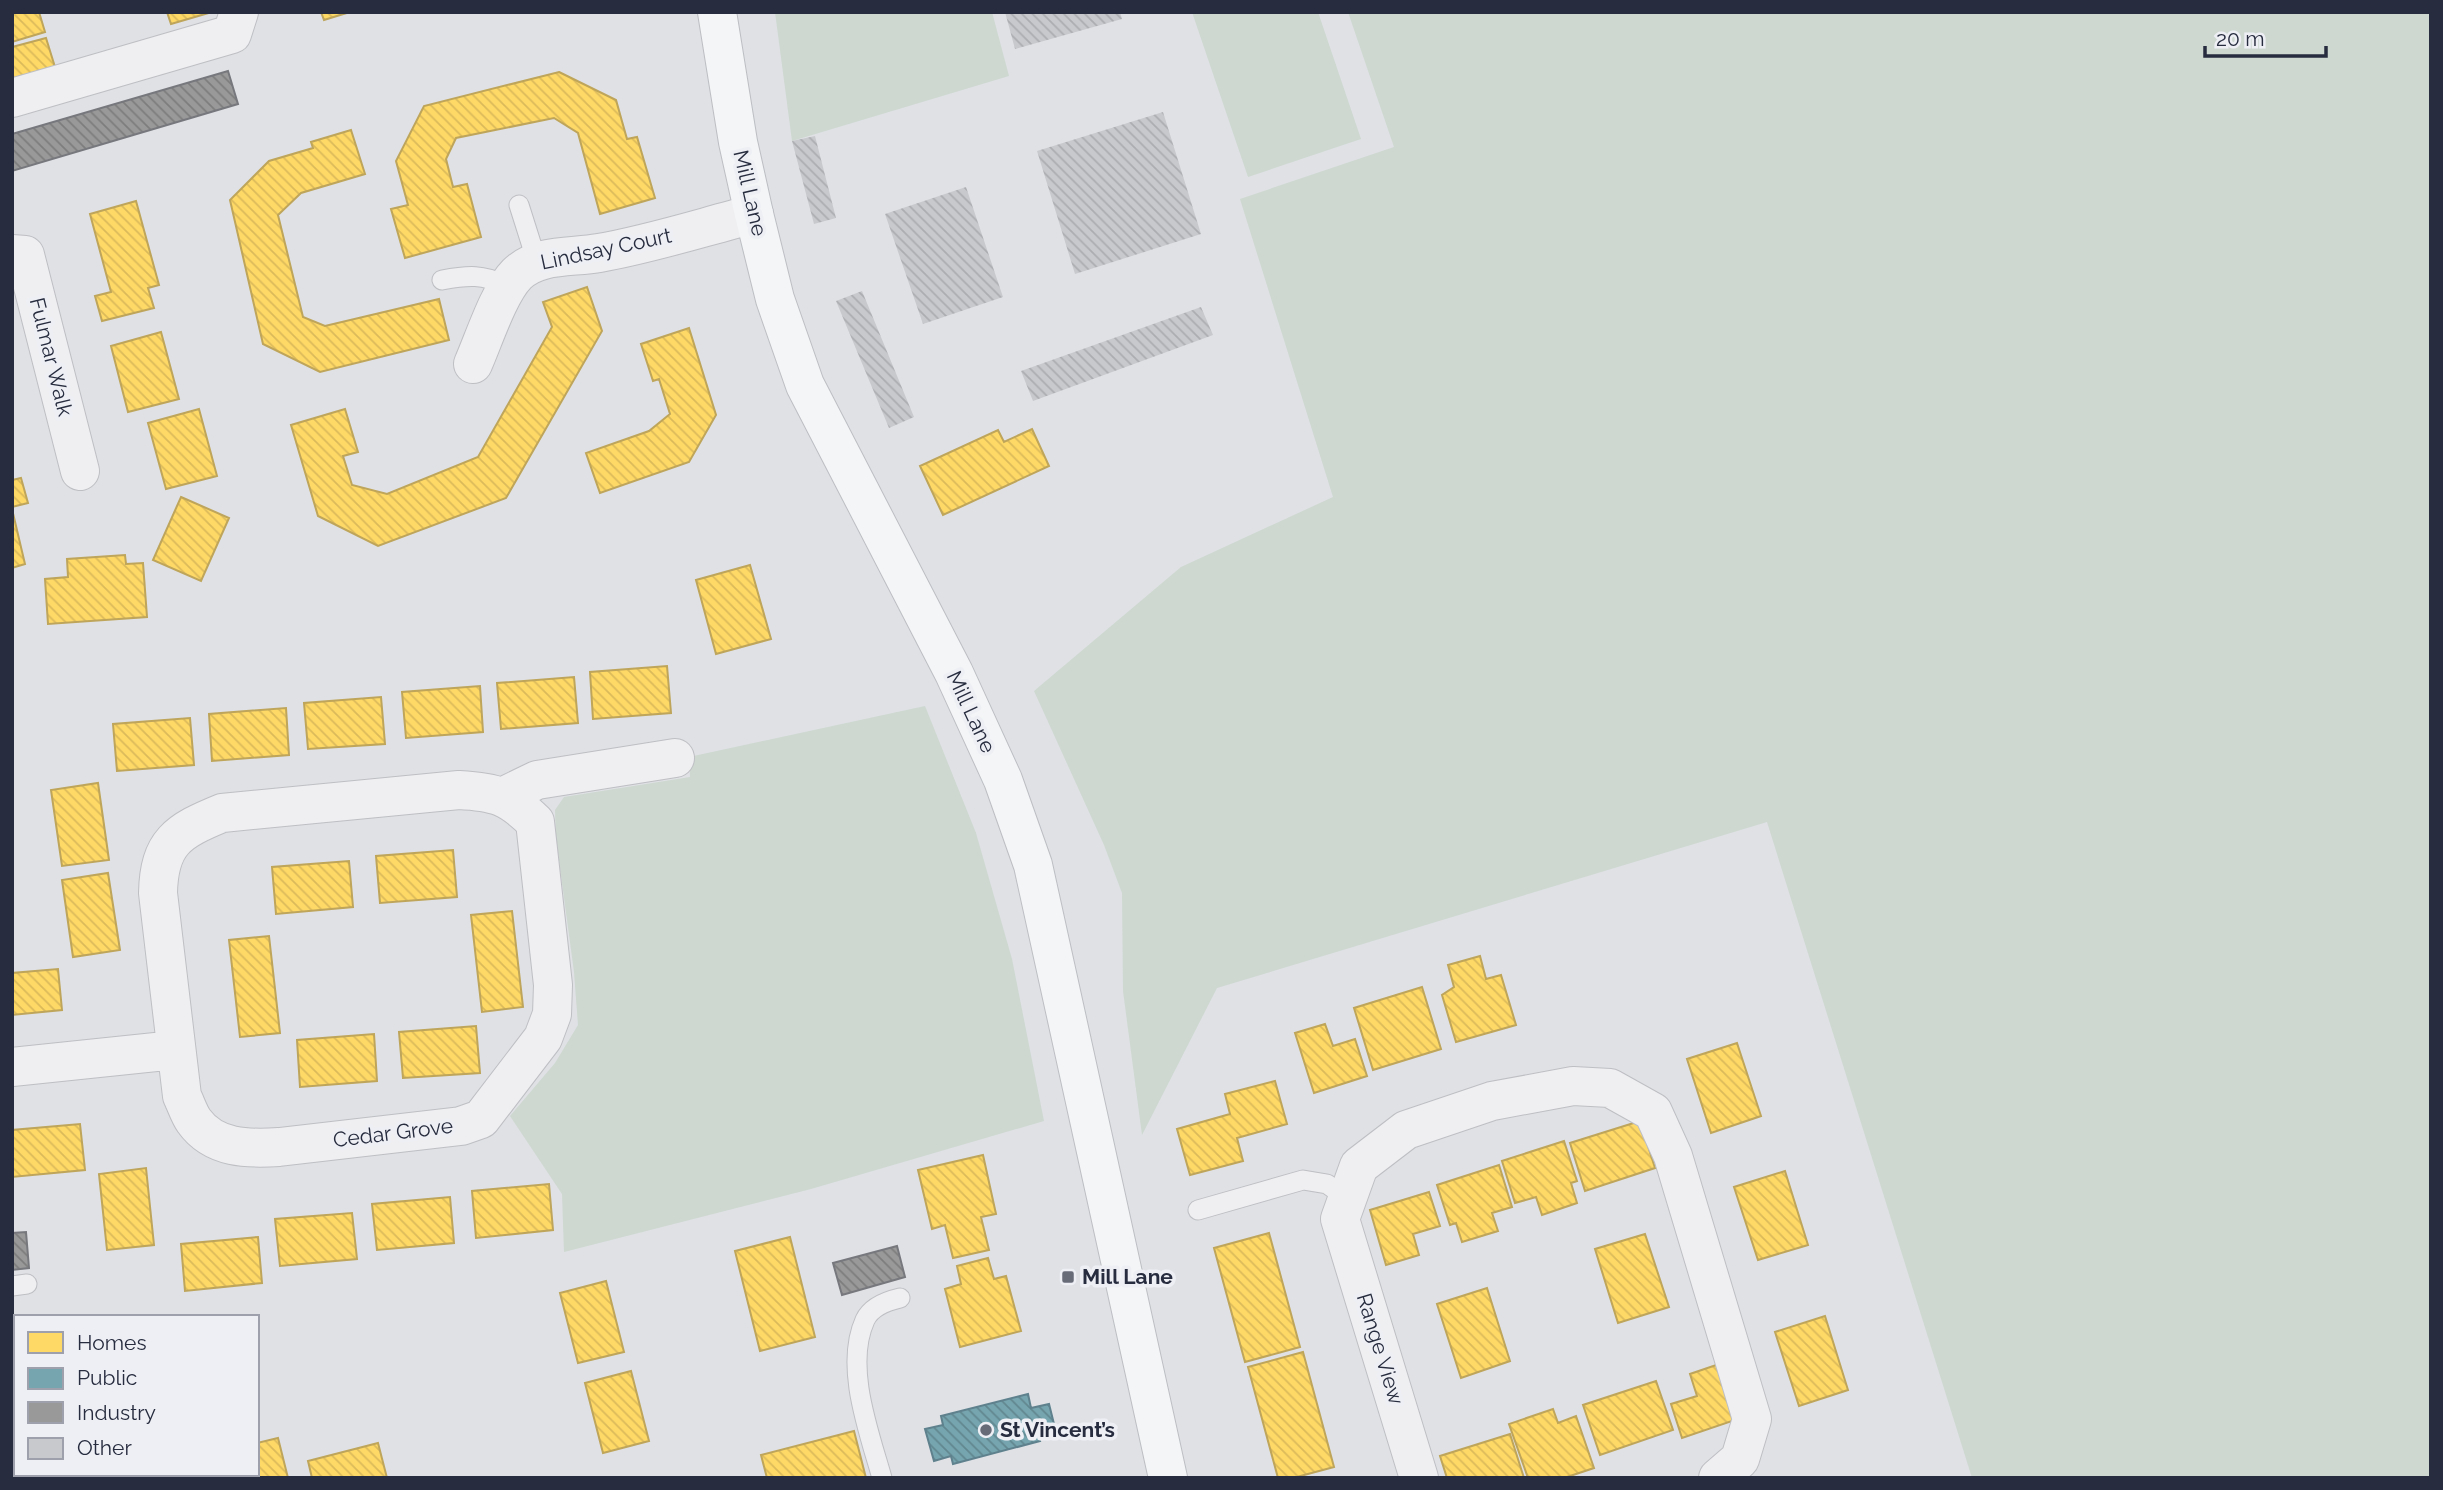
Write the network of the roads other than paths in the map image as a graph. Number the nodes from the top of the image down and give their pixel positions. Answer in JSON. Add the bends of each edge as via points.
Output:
{"nodes":[{"id":1,"x":239,"y":12,"type":"edge"},
{"id":2,"x":717,"y":12,"type":"edge"},
{"id":3,"x":12,"y":98,"type":"edge"},
{"id":4,"x":519,"y":205,"type":"dead end"},
{"id":5,"x":754,"y":214,"type":"junction"},
{"id":6,"x":12,"y":254,"type":"edge"},
{"id":7,"x":537,"y":262,"type":"junction"},
{"id":8,"x":442,"y":280,"type":"dead end"},
{"id":9,"x":508,"y":286,"type":"junction"},
{"id":10,"x":473,"y":364,"type":"dead end"},
{"id":11,"x":80,"y":471,"type":"dead end"},
{"id":12,"x":675,"y":758,"type":"dead end"},
{"id":13,"x":502,"y":797,"type":"junction"},
{"id":14,"x":175,"y":1049,"type":"junction"},
{"id":15,"x":12,"y":1067,"type":"edge"},
{"id":16,"x":1343,"y":1209,"type":"junction"},
{"id":17,"x":1198,"y":1210,"type":"dead end"},
{"id":18,"x":900,"y":1298,"type":"dead end"},
{"id":19,"x":882,"y":1478,"type":"edge"},
{"id":20,"x":1168,"y":1478,"type":"edge"},
{"id":21,"x":1419,"y":1478,"type":"edge"},
{"id":22,"x":1718,"y":1478,"type":"edge"}],
"edges":[{"from":1,"to":3,"type":"street","via":[[232,34]]},
{"from":2,"to":5,"type":"main road","name":"Mill Lane"},
{"from":4,"to":7,"type":"lane"},
{"from":5,"to":7,"type":"street","name":"Lindsay Court","via":[[598,254]]},
{"from":5,"to":20,"type":"main road","name":"Mill Lane","via":[[775,299],[805,385],[954,673],[1003,780],[1033,865]]},
{"from":6,"to":11,"type":"street","name":"Fulmar Walk","via":[[25,255]]},
{"from":7,"to":9,"type":"street","name":"Lindsay Court","via":[[524,268]]},
{"from":8,"to":9,"type":"lane","via":[[472,275]]},
{"from":9,"to":10,"type":"street","name":"Lindsay Court"},
{"from":12,"to":13,"type":"street","via":[[537,780]]},
{"from":13,"to":14,"type":"street","name":"Cedar Grove","via":[[459,790],[222,813],[191,826],[166,848],[158,870]]},
{"from":13,"to":14,"type":"street","name":"Cedar Grove","via":[[536,822],[552,1014],[543,1038],[481,1119],[461,1126],[279,1147],[251,1149],[220,1143],[195,1122],[181,1096]]},
{"from":14,"to":15,"type":"street"},
{"from":16,"to":17,"type":"lane","via":[[1327,1184],[1303,1180]]},
{"from":16,"to":21,"type":"street","name":"Range View"},
{"from":16,"to":22,"type":"street","via":[[1359,1166],[1406,1129],[1492,1101],[1573,1086],[1610,1088],[1653,1112],[1673,1156],[1752,1419],[1740,1459]]},
{"from":18,"to":19,"type":"lane","via":[[883,1303],[865,1318],[855,1357]]}]}
